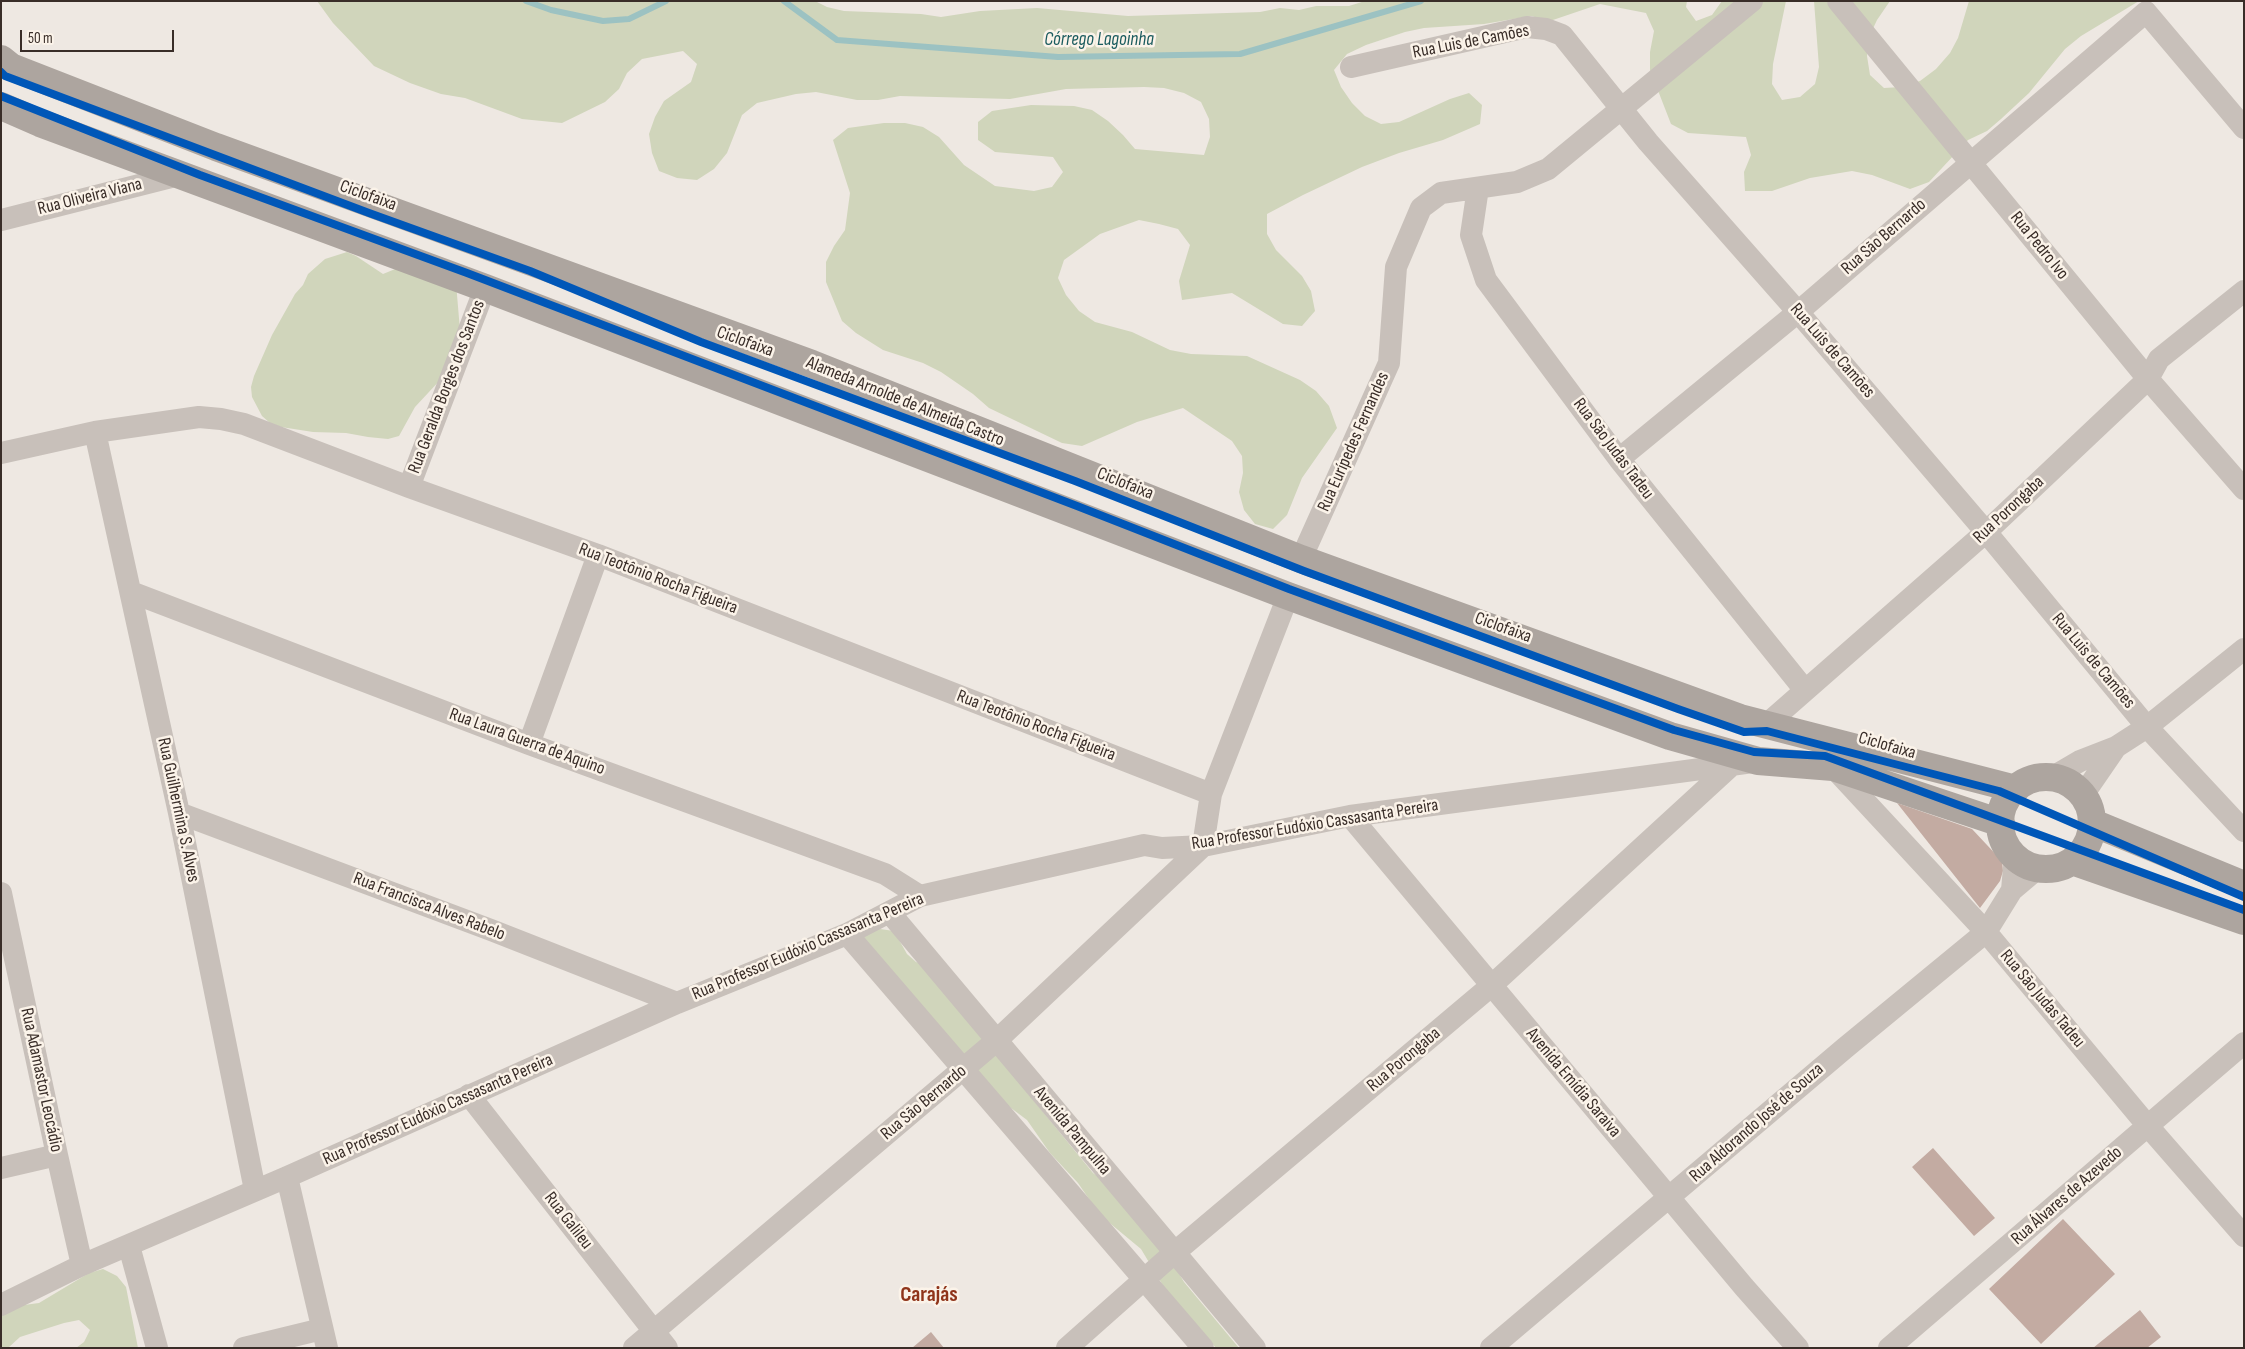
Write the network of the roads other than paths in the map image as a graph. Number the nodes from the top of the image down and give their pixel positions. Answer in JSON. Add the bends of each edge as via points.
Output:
{"nodes":[{"id":1,"x":1752,"y":1,"type":"edge"},
{"id":2,"x":1838,"y":1,"type":"edge"},
{"id":3,"x":1,"y":59,"type":"edge"},
{"id":4,"x":1351,"y":66,"type":"dead end"},
{"id":5,"x":1,"y":106,"type":"edge"},
{"id":6,"x":1621,"y":108,"type":"junction"},
{"id":7,"x":2244,"y":128,"type":"edge"},
{"id":8,"x":1970,"y":162,"type":"junction"},
{"id":9,"x":179,"y":175,"type":"junction"},
{"id":10,"x":1478,"y":188,"type":"junction"},
{"id":11,"x":1,"y":220,"type":"edge"},
{"id":12,"x":484,"y":288,"type":"junction"},
{"id":13,"x":2244,"y":290,"type":"edge"},
{"id":14,"x":1798,"y":312,"type":"junction"},
{"id":15,"x":2148,"y":379,"type":"junction"},
{"id":16,"x":95,"y":432,"type":"junction"},
{"id":17,"x":1,"y":453,"type":"edge"},
{"id":18,"x":1619,"y":459,"type":"junction"},
{"id":19,"x":1079,"y":471,"type":"junction"},
{"id":20,"x":409,"y":487,"type":"junction"},
{"id":21,"x":2244,"y":489,"type":"edge"},
{"id":22,"x":1065,"y":511,"type":"junction"},
{"id":23,"x":1986,"y":532,"type":"junction"},
{"id":24,"x":598,"y":555,"type":"junction"},
{"id":25,"x":1301,"y":559,"type":"junction"},
{"id":26,"x":131,"y":592,"type":"junction"},
{"id":27,"x":1288,"y":596,"type":"junction"},
{"id":28,"x":2244,"y":649,"type":"edge"},
{"id":29,"x":1804,"y":689,"type":"junction"},
{"id":30,"x":1767,"y":724,"type":"junction"},
{"id":31,"x":2147,"y":727,"type":"junction"},
{"id":32,"x":529,"y":744,"type":"junction"},
{"id":33,"x":2116,"y":746,"type":"junction"},
{"id":34,"x":1746,"y":763,"type":"junction"},
{"id":35,"x":1833,"y":767,"type":"junction"},
{"id":36,"x":2051,"y":778,"type":"junction"},
{"id":37,"x":2016,"y":789,"type":"junction"},
{"id":38,"x":1210,"y":794,"type":"junction"},
{"id":39,"x":2083,"y":795,"type":"junction"},
{"id":40,"x":179,"y":813,"type":"junction"},
{"id":41,"x":1350,"y":816,"type":"junction"},
{"id":42,"x":2001,"y":823,"type":"junction"},
{"id":43,"x":2092,"y":823,"type":"junction"},
{"id":44,"x":2244,"y":831,"type":"edge"},
{"id":45,"x":1203,"y":846,"type":"junction"},
{"id":46,"x":2072,"y":861,"type":"junction"},
{"id":47,"x":2026,"y":862,"type":"junction"},
{"id":48,"x":2244,"y":885,"type":"edge"},
{"id":49,"x":1,"y":893,"type":"edge"},
{"id":50,"x":920,"y":896,"type":"junction"},
{"id":51,"x":890,"y":913,"type":"junction"},
{"id":52,"x":2244,"y":921,"type":"edge"},
{"id":53,"x":5,"y":932,"type":"edge"},
{"id":54,"x":1986,"y":932,"type":"junction"},
{"id":55,"x":846,"y":934,"type":"junction"},
{"id":56,"x":1491,"y":986,"type":"junction"},
{"id":57,"x":677,"y":1003,"type":"junction"},
{"id":58,"x":996,"y":1041,"type":"junction"},
{"id":59,"x":2244,"y":1043,"type":"edge"},
{"id":60,"x":964,"y":1069,"type":"junction"},
{"id":61,"x":469,"y":1095,"type":"junction"},
{"id":62,"x":2147,"y":1125,"type":"junction"},
{"id":63,"x":56,"y":1155,"type":"junction"},
{"id":64,"x":1,"y":1168,"type":"edge"},
{"id":65,"x":288,"y":1177,"type":"junction"},
{"id":66,"x":255,"y":1190,"type":"junction"},
{"id":67,"x":1670,"y":1198,"type":"junction"},
{"id":68,"x":2244,"y":1236,"type":"edge"},
{"id":69,"x":129,"y":1246,"type":"junction"},
{"id":70,"x":1174,"y":1253,"type":"junction"},
{"id":71,"x":82,"y":1265,"type":"junction"},
{"id":72,"x":1145,"y":1280,"type":"junction"},
{"id":73,"x":1,"y":1305,"type":"edge"},
{"id":74,"x":325,"y":1338,"type":"edge"},
{"id":75,"x":661,"y":1339,"type":"edge"},
{"id":76,"x":157,"y":1348,"type":"edge"},
{"id":77,"x":244,"y":1348,"type":"edge"},
{"id":78,"x":634,"y":1348,"type":"edge"},
{"id":79,"x":1067,"y":1348,"type":"edge"},
{"id":80,"x":1203,"y":1348,"type":"edge"},
{"id":81,"x":1255,"y":1348,"type":"edge"},
{"id":82,"x":1491,"y":1348,"type":"edge"},
{"id":83,"x":1798,"y":1348,"type":"edge"},
{"id":84,"x":1890,"y":1348,"type":"edge"}],
"edges":[{"from":1,"to":6,"type":"street","name":"Rua Eurípedes Fernandes"},
{"from":2,"to":8,"type":"street","name":"Rua Pedro Ivo"},
{"from":3,"to":19,"type":"main road","name":"Alameda Arnolde de Almeida Castro","via":[[11,67],[216,147],[812,364]]},
{"from":4,"to":6,"type":"street","name":"Rua Luis de Camões","via":[[1527,28],[1546,29],[1562,35]]},
{"from":5,"to":9,"type":"main road"},
{"from":6,"to":10,"type":"street","name":"Rua Eurípedes Fernandes","via":[[1548,169],[1516,182]]},
{"from":6,"to":14,"type":"street","name":"Rua Luis de Camões"},
{"from":7,"to":8,"type":"street","name":"Rua São Bernardo","via":[[2146,12]]},
{"from":8,"to":14,"type":"street","name":"Rua São Bernardo"},
{"from":8,"to":15,"type":"street","name":"Rua Pedro Ivo"},
{"from":9,"to":11,"type":"street","name":"Rua Oliveira Viana"},
{"from":9,"to":12,"type":"main road"},
{"from":10,"to":18,"type":"street","name":"Rua São Judas Tadeu","via":[[1472,235],[1486,280]]},
{"from":10,"to":25,"type":"street","name":"Rua Eurípedes Fernandes","via":[[1441,193],[1421,208],[1396,267],[1389,363]]},
{"from":12,"to":20,"type":"street","name":"Rua Geralda Borges dos Santos"},
{"from":12,"to":22,"type":"main road"},
{"from":13,"to":15,"type":"street","name":"Rua Porongaba","via":[[2159,359]]},
{"from":14,"to":18,"type":"street","name":"Rua São Bernardo"},
{"from":14,"to":23,"type":"street","name":"Rua Luis de Camões"},
{"from":15,"to":21,"type":"street","name":"Rua Pedro Ivo"},
{"from":15,"to":23,"type":"street","name":"Rua Porongaba"},
{"from":16,"to":17,"type":"street","name":"Rua Teotônio Rocha Figueira"},
{"from":16,"to":20,"type":"street","name":"Rua Teotônio Rocha Figueira","via":[[199,417],[221,419],[244,424]]},
{"from":16,"to":26,"type":"street","name":"Rua Guilhermina S. Alves"},
{"from":18,"to":29,"type":"street","name":"Rua São Judas Tadeu"},
{"from":19,"to":22,"type":"main road"},
{"from":19,"to":25,"type":"main road","name":"Alameda Arnolde de Almeida Castro"},
{"from":20,"to":24,"type":"street","name":"Rua Teotônio Rocha Figueira"},
{"from":22,"to":27,"type":"main road"},
{"from":23,"to":29,"type":"street","name":"Rua Porongaba"},
{"from":23,"to":31,"type":"street","name":"Rua Luis de Camões"},
{"from":24,"to":32,"type":"street"},
{"from":24,"to":38,"type":"street","name":"Rua Teotônio Rocha Figueira"},
{"from":25,"to":30,"type":"main road","name":"Alameda Arnolde de Almeida Castro","via":[[1740,718]]},
{"from":26,"to":32,"type":"street","name":"Rua Laura Guerra de Aquino"},
{"from":26,"to":40,"type":"street","name":"Rua Guilhermina S. Alves"},
{"from":27,"to":34,"type":"main road"},
{"from":27,"to":38,"type":"street"},
{"from":28,"to":31,"type":"street"},
{"from":29,"to":30,"type":"street","name":"Rua Porongaba"},
{"from":30,"to":37,"type":"main road","name":"Alameda Arnolde de Almeida Castro"},
{"from":31,"to":33,"type":"street"},
{"from":31,"to":44,"type":"street","name":"Rua Luis de Camões"},
{"from":32,"to":50,"type":"street","name":"Rua Laura Guerra de Aquino","via":[[885,874]]},
{"from":33,"to":36,"type":"street","via":[[2080,760]]},
{"from":33,"to":39,"type":"street"},
{"from":34,"to":35,"type":"main road"},
{"from":34,"to":41,"type":"street","name":"Rua Professor Eudóxio Cassasanta Pereira"},
{"from":34,"to":56,"type":"street","name":"Rua Porongaba"},
{"from":35,"to":42,"type":"main road"},
{"from":35,"to":54,"type":"street","name":"Rua São Judas Tadeu"},
{"from":36,"to":37,"type":"main road","via":[[2029,781]]},
{"from":36,"to":39,"type":"main road","via":[[2072,785]]},
{"from":37,"to":42,"type":"main road","via":[[2006,801]]},
{"from":38,"to":45,"type":"street"},
{"from":39,"to":43,"type":"main road","via":[[2090,808]]},
{"from":40,"to":57,"type":"street","name":"Rua Francisca Alves Rabelo"},
{"from":40,"to":66,"type":"street","name":"Rua Guilhermina S. Alves"},
{"from":41,"to":45,"type":"street","name":"Rua Professor Eudóxio Cassasanta Pereira"},
{"from":41,"to":56,"type":"street","name":"Avenida Emídia Saraiva"},
{"from":42,"to":47,"type":"main road","via":[[2000,831],[2006,845]]},
{"from":43,"to":46,"type":"main road","via":[[2090,838]]},
{"from":43,"to":48,"type":"main road"},
{"from":45,"to":50,"type":"street","name":"Rua Professor Eudóxio Cassasanta Pereira","via":[[1162,848],[1144,845]]},
{"from":45,"to":58,"type":"street","name":"Rua São Bernardo"},
{"from":46,"to":47,"type":"main road","via":[[2058,867]]},
{"from":46,"to":52,"type":"main road"},
{"from":47,"to":54,"type":"street","name":"Rua Aldorando José de Souza"},
{"from":49,"to":53,"type":"street","name":"Rua Adamastor Leocádio"},
{"from":50,"to":51,"type":"street","name":"Rua Professor Eudóxio Cassasanta Pereira"},
{"from":51,"to":55,"type":"street","name":"Rua Professor Eudóxio Cassasanta Pereira"},
{"from":51,"to":58,"type":"street","name":"Avenida Pampulha"},
{"from":53,"to":63,"type":"street","name":"Rua Adamastor Leocádio"},
{"from":54,"to":62,"type":"street","name":"Rua São Judas Tadeu"},
{"from":54,"to":67,"type":"street","name":"Rua Aldorando José de Souza"},
{"from":55,"to":57,"type":"street","name":"Rua Professor Eudóxio Cassasanta Pereira"},
{"from":55,"to":60,"type":"street"},
{"from":56,"to":67,"type":"street","name":"Avenida Emídia Saraiva"},
{"from":56,"to":70,"type":"street","name":"Rua Porongaba"},
{"from":57,"to":61,"type":"street","name":"Rua Professor Eudóxio Cassasanta Pereira"},
{"from":58,"to":60,"type":"street","name":"Rua São Bernardo"},
{"from":58,"to":70,"type":"street","name":"Avenida Pampulha"},
{"from":59,"to":62,"type":"street","name":"Rua Álvares de Azevedo"},
{"from":60,"to":72,"type":"street"},
{"from":60,"to":75,"type":"street","name":"Rua São Bernardo"},
{"from":61,"to":65,"type":"street","name":"Rua Professor Eudóxio Cassasanta Pereira"},
{"from":61,"to":75,"type":"street","name":"Rua Galileu"},
{"from":62,"to":68,"type":"street","name":"Rua São Judas Tadeu"},
{"from":62,"to":84,"type":"street","name":"Rua Álvares de Azevedo"},
{"from":63,"to":64,"type":"street"},
{"from":63,"to":71,"type":"street","name":"Rua Adamastor Leocádio"},
{"from":65,"to":66,"type":"street","name":"Rua Professor Eudóxio Cassasanta Pereira"},
{"from":65,"to":74,"type":"street"},
{"from":66,"to":69,"type":"street","name":"Rua Professor Eudóxio Cassasanta Pereira"},
{"from":67,"to":82,"type":"street","name":"Rua Aldorando José de Souza"},
{"from":67,"to":83,"type":"street","name":"Avenida Emídia Saraiva"},
{"from":69,"to":71,"type":"street","name":"Rua Professor Eudóxio Cassasanta Pereira"},
{"from":69,"to":76,"type":"street"},
{"from":70,"to":72,"type":"street","name":"Rua Porongaba"},
{"from":70,"to":81,"type":"street","name":"Avenida Pampulha"},
{"from":71,"to":73,"type":"street","name":"Rua Professor Eudóxio Cassasanta Pereira"},
{"from":72,"to":79,"type":"street","name":"Rua Porongaba"},
{"from":72,"to":80,"type":"street"},
{"from":74,"to":77,"type":"street"},
{"from":75,"to":78,"type":"street","name":"Rua São Bernardo"}]}
